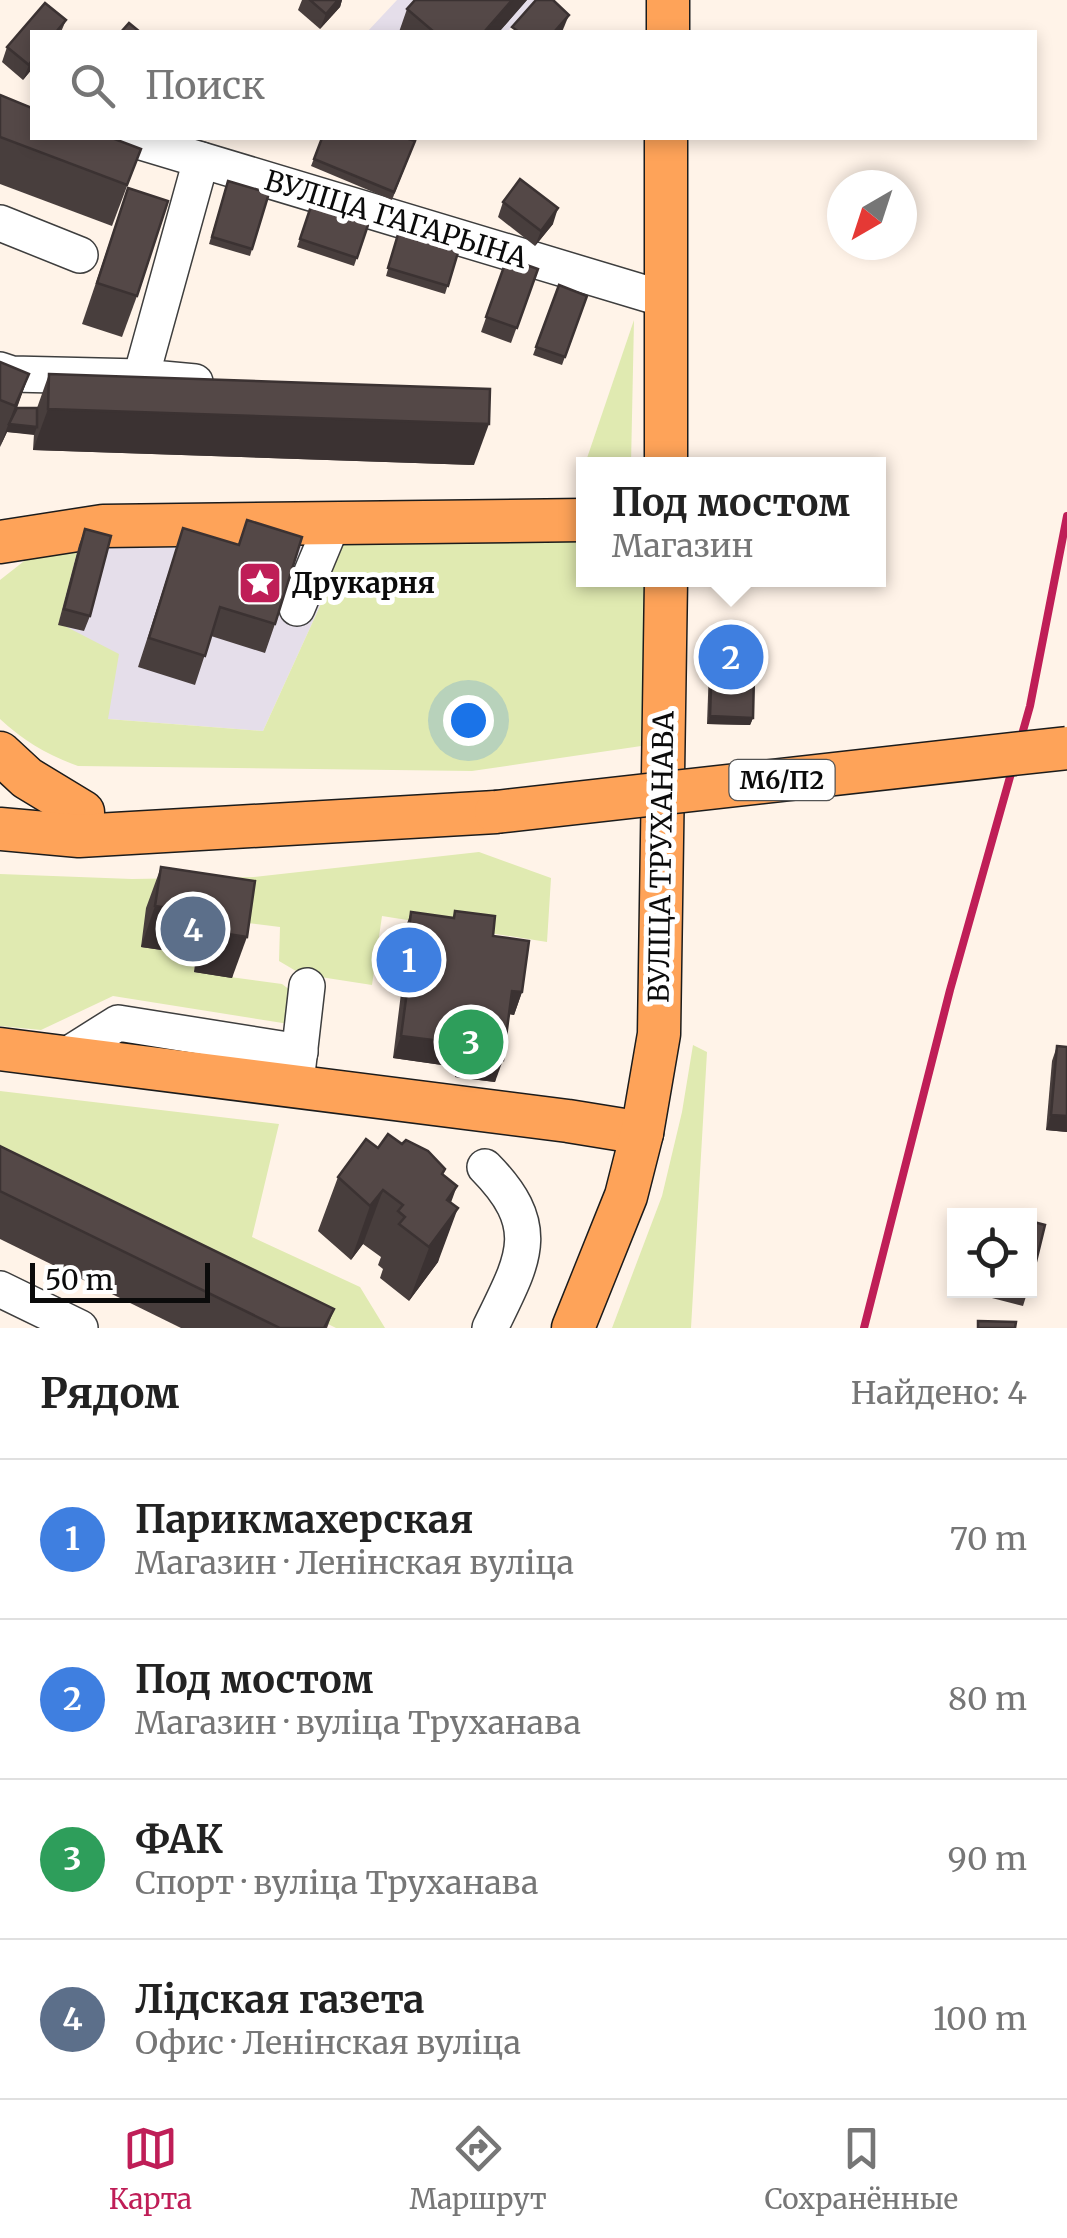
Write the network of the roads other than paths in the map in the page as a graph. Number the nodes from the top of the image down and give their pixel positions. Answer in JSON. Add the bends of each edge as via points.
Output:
{"nodes":[{"id":1,"x":668,"y":0,"type":"edge"},
{"id":2,"x":668,"y":30,"type":"edge"},
{"id":3,"x":135,"y":140,"type":"edge"},
{"id":4,"x":666,"y":140,"type":"edge"},
{"id":5,"x":201,"y":160,"type":"junction"},
{"id":6,"x":0,"y":224,"type":"edge"},
{"id":7,"x":80,"y":256,"type":"dead end"},
{"id":8,"x":664,"y":299,"type":"junction"},
{"id":9,"x":0,"y":370,"type":"edge"},
{"id":10,"x":141,"y":377,"type":"junction"},
{"id":11,"x":236,"y":386,"type":"edge"},
{"id":12,"x":666,"y":457,"type":"edge"},
{"id":13,"x":576,"y":520,"type":"edge"},
{"id":14,"x":332,"y":524,"type":"junction"},
{"id":15,"x":45,"y":534,"type":"junction"},
{"id":16,"x":0,"y":542,"type":"edge"},
{"id":17,"x":0,"y":566,"type":"edge"},
{"id":18,"x":666,"y":587,"type":"edge"},
{"id":19,"x":298,"y":608,"type":"dead end"},
{"id":20,"x":1067,"y":748,"type":"edge"},
{"id":21,"x":0,"y":753,"type":"edge"},
{"id":22,"x":0,"y":798,"type":"edge"},
{"id":23,"x":81,"y":824,"type":"junction"},
{"id":24,"x":0,"y":829,"type":"edge"},
{"id":25,"x":0,"y":849,"type":"edge"},
{"id":26,"x":307,"y":986,"type":"dead end"},
{"id":27,"x":0,"y":1048,"type":"edge"},
{"id":28,"x":298,"y":1069,"type":"junction"},
{"id":29,"x":642,"y":1134,"type":"junction"},
{"id":30,"x":485,"y":1167,"type":"dead end"},
{"id":31,"x":0,"y":1289,"type":"edge"},
{"id":32,"x":80,"y":1328,"type":"edge"},
{"id":33,"x":490,"y":1328,"type":"edge"},
{"id":34,"x":573,"y":1328,"type":"edge"}],
"edges":[{"from":1,"to":2,"type":"main road"},
{"from":3,"to":5,"type":"street","name":"ВУЛІЦА ГАГАРЫНА"},
{"from":4,"to":8,"type":"main road"},
{"from":5,"to":8,"type":"street","name":"ВУЛІЦА ГАГАРЫНА"},
{"from":5,"to":10,"type":"street"},
{"from":6,"to":7,"type":"street"},
{"from":8,"to":12,"type":"main road"},
{"from":9,"to":10,"type":"street"},
{"from":10,"to":11,"type":"street"},
{"from":13,"to":14,"type":"main road"},
{"from":14,"to":15,"type":"main road","via":[[103,526]]},
{"from":14,"to":19,"type":"street"},
{"from":15,"to":16,"type":"main road"},
{"from":15,"to":17,"type":"main road"},
{"from":18,"to":29,"type":"main road","name":"ВУЛІЦА ТРУХАНАВА","via":[[658,1034]]},
{"from":20,"to":23,"type":"main road","number":"М6/П2","bridge":true,"via":[[496,812],[208,828]]},
{"from":21,"to":23,"type":"main road"},
{"from":22,"to":23,"type":"main road","number":"М6/П2"},
{"from":23,"to":24,"type":"main road","number":"М6/П2"},
{"from":23,"to":25,"type":"main road"},
{"from":26,"to":28,"type":"street"},
{"from":27,"to":28,"type":"main road","via":[[64,1058]]},
{"from":28,"to":29,"type":"main road"},
{"from":29,"to":34,"type":"main road","name":"ВУЛІЦА ТРУХАНАВА","via":[[626,1196]]},
{"from":30,"to":33,"type":"street","via":[[510,1192],[524,1224],[519,1269]]},
{"from":31,"to":32,"type":"street"}]}
